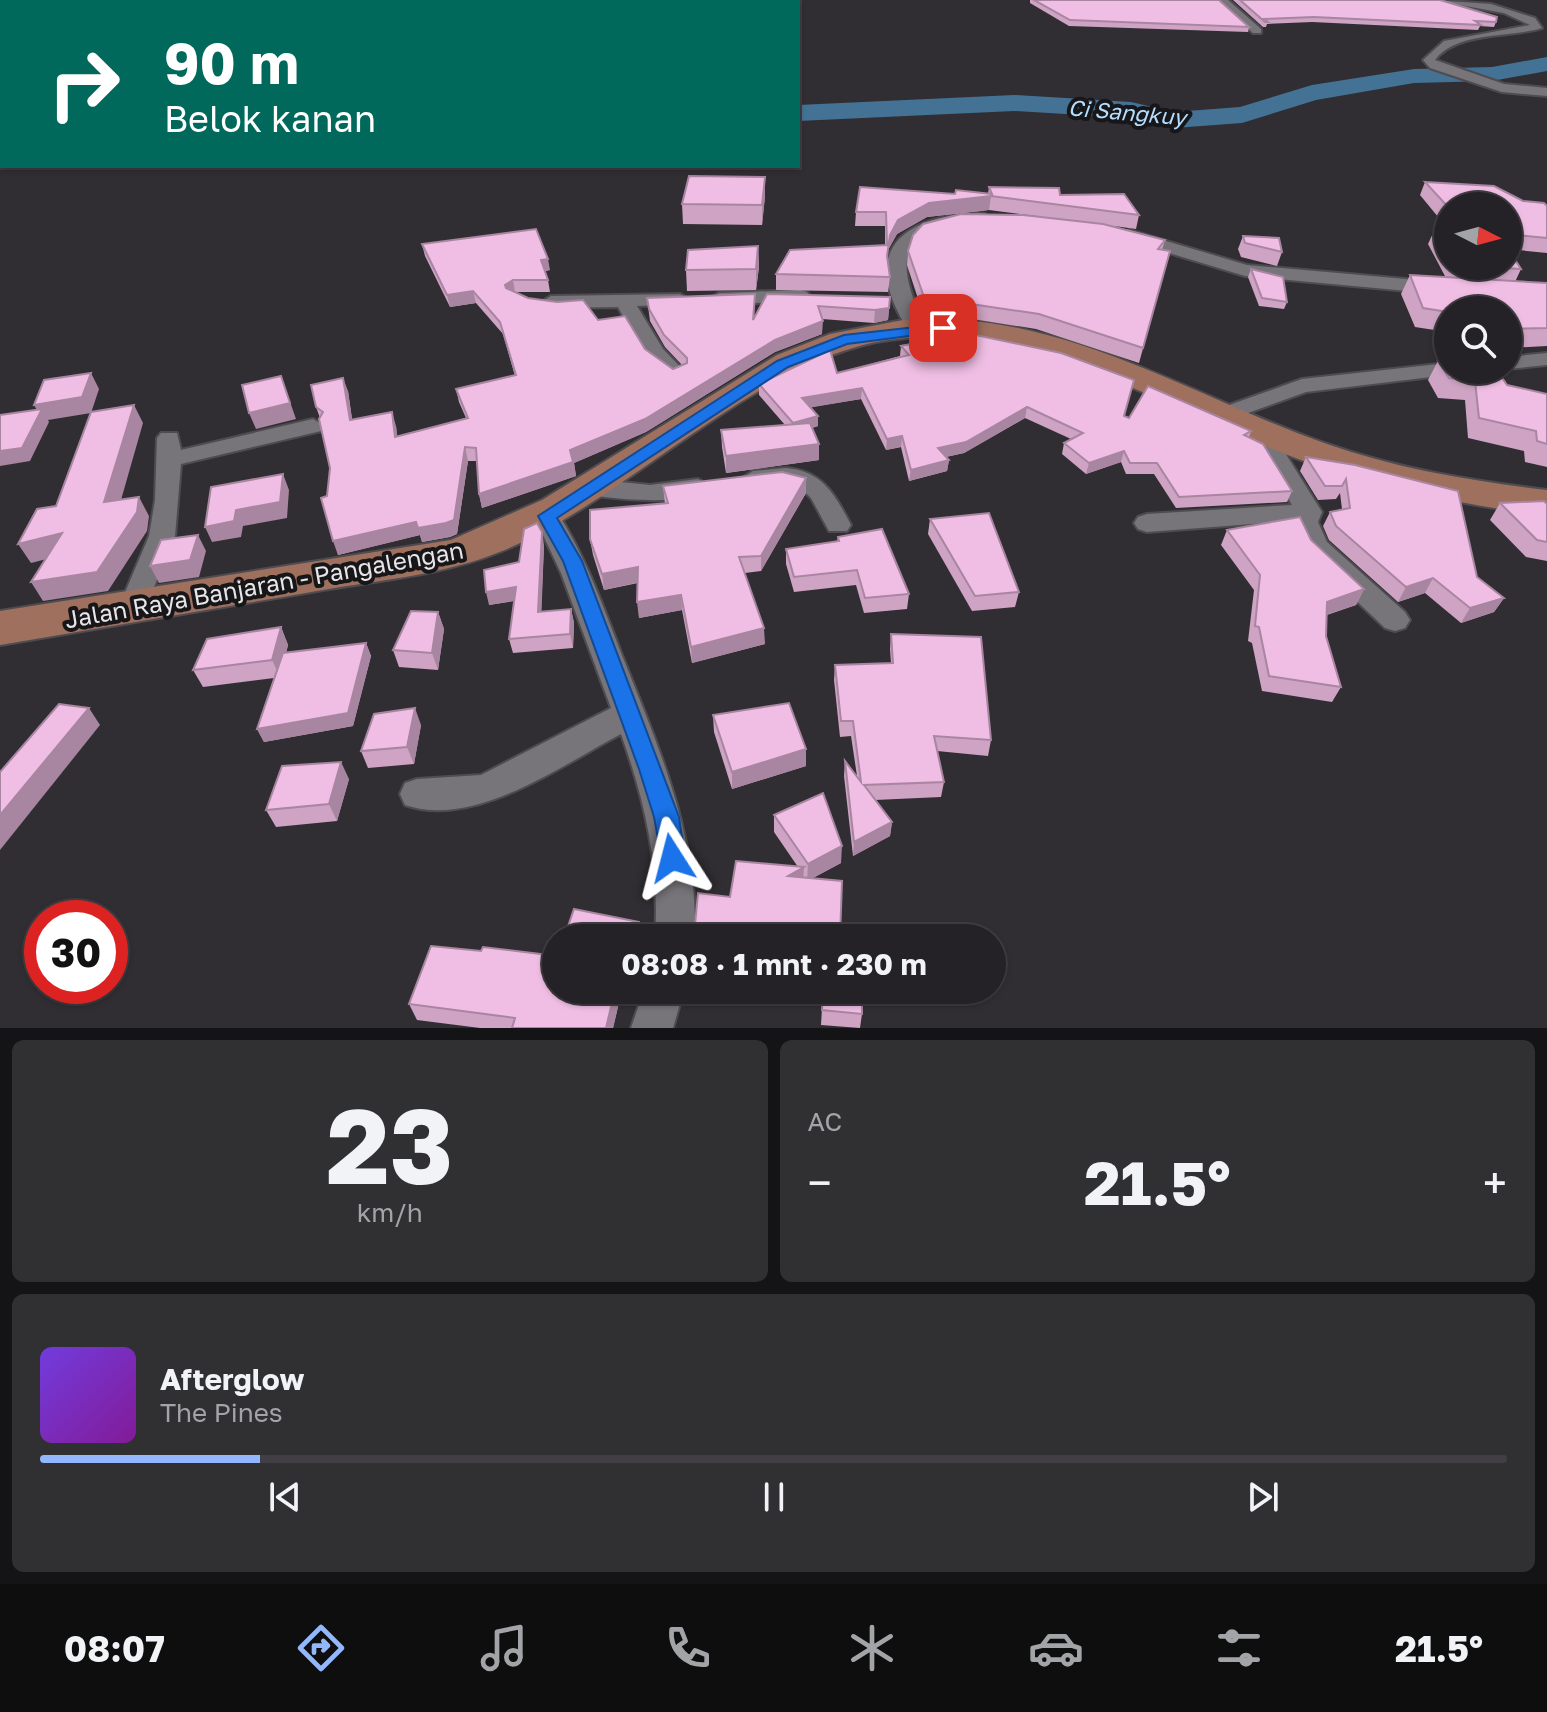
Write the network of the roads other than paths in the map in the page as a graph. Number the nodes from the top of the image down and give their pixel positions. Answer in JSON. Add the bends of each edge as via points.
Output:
{"nodes":[{"id":1,"x":1222,"y":0,"type":"edge"},
{"id":2,"x":1437,"y":0,"type":"edge"},
{"id":3,"x":1257,"y":31,"type":"dead end"},
{"id":4,"x":1547,"y":92,"type":"edge"},
{"id":5,"x":994,"y":218,"type":"edge"},
{"id":6,"x":1109,"y":231,"type":"edge"},
{"id":7,"x":1456,"y":290,"type":"edge"},
{"id":8,"x":817,"y":297,"type":"edge"},
{"id":9,"x":531,"y":299,"type":"edge"},
{"id":10,"x":879,"y":301,"type":"edge"},
{"id":11,"x":625,"y":302,"type":"junction"},
{"id":12,"x":910,"y":315,"type":"junction"},
{"id":13,"x":1547,"y":359,"type":"edge"},
{"id":14,"x":1522,"y":362,"type":"edge"},
{"id":15,"x":1434,"y":371,"type":"edge"},
{"id":16,"x":675,"y":373,"type":"edge"},
{"id":17,"x":1226,"y":414,"type":"junction"},
{"id":18,"x":313,"y":426,"type":"dead end"},
{"id":19,"x":1267,"y":433,"type":"junction"},
{"id":20,"x":591,"y":487,"type":"junction"},
{"id":21,"x":1547,"y":503,"type":"edge"},
{"id":22,"x":1309,"y":512,"type":"junction"},
{"id":23,"x":547,"y":516,"type":"junction"},
{"id":24,"x":1147,"y":523,"type":"dead end"},
{"id":25,"x":838,"y":525,"type":"dead end"},
{"id":26,"x":132,"y":609,"type":"junction"},
{"id":27,"x":1395,"y":620,"type":"dead end"},
{"id":28,"x":0,"y":628,"type":"edge"},
{"id":29,"x":629,"y":714,"type":"junction"},
{"id":30,"x":417,"y":794,"type":"dead end"},
{"id":31,"x":675,"y":924,"type":"edge"},
{"id":32,"x":660,"y":1004,"type":"edge"},
{"id":33,"x":652,"y":1028,"type":"edge"}],
"edges":[{"from":1,"to":3,"type":"street"},
{"from":2,"to":4,"type":"street","via":[[1509,12],[1538,26],[1446,44],[1429,60],[1443,71],[1481,82]]},
{"from":5,"to":12,"type":"street","via":[[941,219],[908,236],[897,255],[896,270]]},
{"from":6,"to":7,"type":"street","via":[[1245,270]]},
{"from":8,"to":11,"type":"street"},
{"from":9,"to":11,"type":"street"},
{"from":10,"to":12,"type":"street"},
{"from":11,"to":16,"type":"street","via":[[655,353]]},
{"from":12,"to":17,"type":"main road","name":"Jalan Raya Banjaran - Pangalengan","via":[[1032,338]]},
{"from":12,"to":20,"type":"main road","name":"Jalan Raya Banjaran - Pangalengan","via":[[783,364]]},
{"from":13,"to":14,"type":"street"},
{"from":15,"to":17,"type":"street","via":[[1302,386]]},
{"from":17,"to":19,"type":"main road","name":"Jalan Raya Banjaran - Pangalengan"},
{"from":18,"to":26,"type":"street","via":[[169,449],[162,536]]},
{"from":19,"to":21,"type":"main road","name":"Jalan Raya Banjaran - Pangalengan","via":[[1415,482]]},
{"from":19,"to":22,"type":"street"},
{"from":20,"to":23,"type":"main road","name":"Jalan Raya Banjaran - Pangalengan"},
{"from":20,"to":25,"type":"street","via":[[650,493],[785,474],[806,477],[819,487]]},
{"from":22,"to":24,"type":"street"},
{"from":22,"to":27,"type":"street","via":[[1305,522],[1316,547]]},
{"from":23,"to":26,"type":"main road","name":"Jalan Raya Banjaran - Pangalengan","via":[[457,553]]},
{"from":23,"to":29,"type":"street","via":[[573,561]]},
{"from":26,"to":28,"type":"main road","name":"Jalan Raya Banjaran - Pangalengan"},
{"from":29,"to":30,"type":"street","via":[[485,790]]},
{"from":29,"to":31,"type":"street","via":[[666,817]]},
{"from":32,"to":33,"type":"street"}]}
